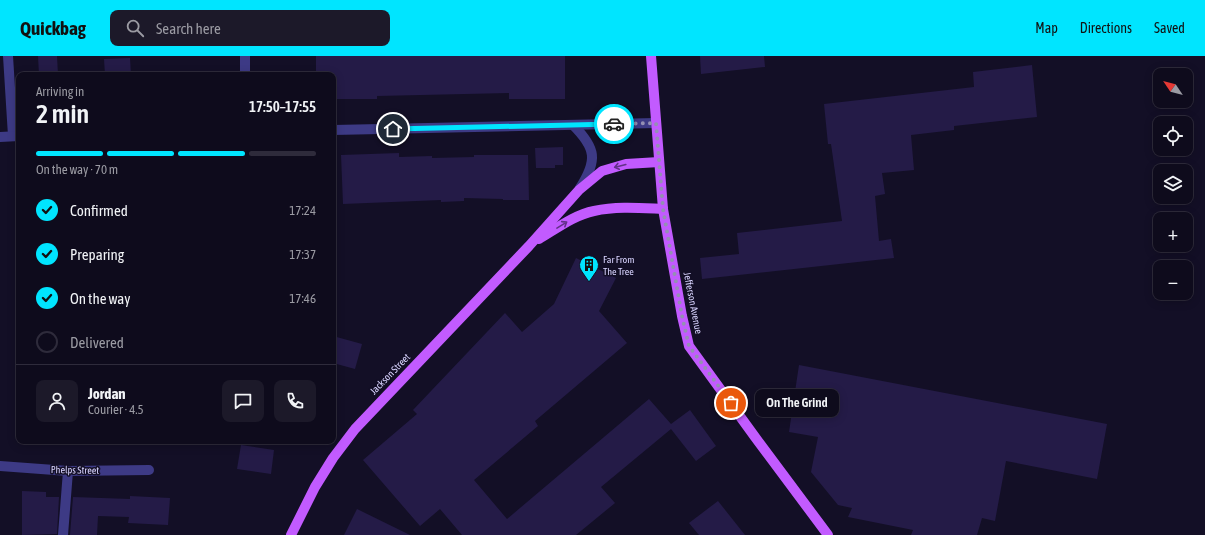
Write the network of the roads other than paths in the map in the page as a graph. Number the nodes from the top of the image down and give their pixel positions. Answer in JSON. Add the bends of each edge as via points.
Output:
{"nodes":[{"id":1,"x":8,"y":56,"type":"edge"},
{"id":2,"x":245,"y":56,"type":"edge"},
{"id":3,"x":651,"y":56,"type":"edge"},
{"id":4,"x":245,"y":72,"type":"edge"},
{"id":5,"x":656,"y":123,"type":"junction"},
{"id":6,"x":573,"y":125,"type":"junction"},
{"id":7,"x":336,"y":130,"type":"edge"},
{"id":8,"x":16,"y":136,"type":"edge"},
{"id":9,"x":0,"y":137,"type":"edge"},
{"id":10,"x":658,"y":162,"type":"junction"},
{"id":11,"x":579,"y":190,"type":"junction"},
{"id":12,"x":663,"y":209,"type":"junction"},
{"id":13,"x":529,"y":246,"type":"junction"},
{"id":14,"x":0,"y":466,"type":"edge"},
{"id":15,"x":149,"y":470,"type":"dead end"},
{"id":16,"x":68,"y":471,"type":"junction"},
{"id":17,"x":63,"y":535,"type":"edge"},
{"id":18,"x":291,"y":535,"type":"edge"},
{"id":19,"x":828,"y":535,"type":"edge"}],
"edges":[{"from":1,"to":8,"type":"street"},
{"from":2,"to":4,"type":"street"},
{"from":3,"to":5,"type":"main road","name":"Jefferson Avenue"},
{"from":5,"to":6,"type":"street"},
{"from":5,"to":10,"type":"main road","name":"Jefferson Avenue"},
{"from":6,"to":7,"type":"street"},
{"from":6,"to":11,"type":"street","via":[[586,137],[591,149],[592,162],[589,173]]},
{"from":8,"to":9,"type":"street"},
{"from":10,"to":11,"type":"main road","name":"Jackson Street","one_way":true,"via":[[626,164],[602,171]]},
{"from":10,"to":12,"type":"main road","name":"Jefferson Avenue"},
{"from":11,"to":13,"type":"main road","name":"Jackson Street"},
{"from":13,"to":12,"type":"main road","name":"Jackson Street","one_way":true,"via":[[568,222],[593,211],[619,208]]},
{"from":12,"to":19,"type":"main road","name":"Jefferson Avenue","via":[[689,346]]},
{"from":13,"to":18,"type":"main road","name":"Jackson Street","via":[[355,429],[315,487]]},
{"from":14,"to":16,"type":"street","name":"Phelps Street"},
{"from":15,"to":16,"type":"street","name":"Phelps Street"},
{"from":16,"to":17,"type":"street"}]}
